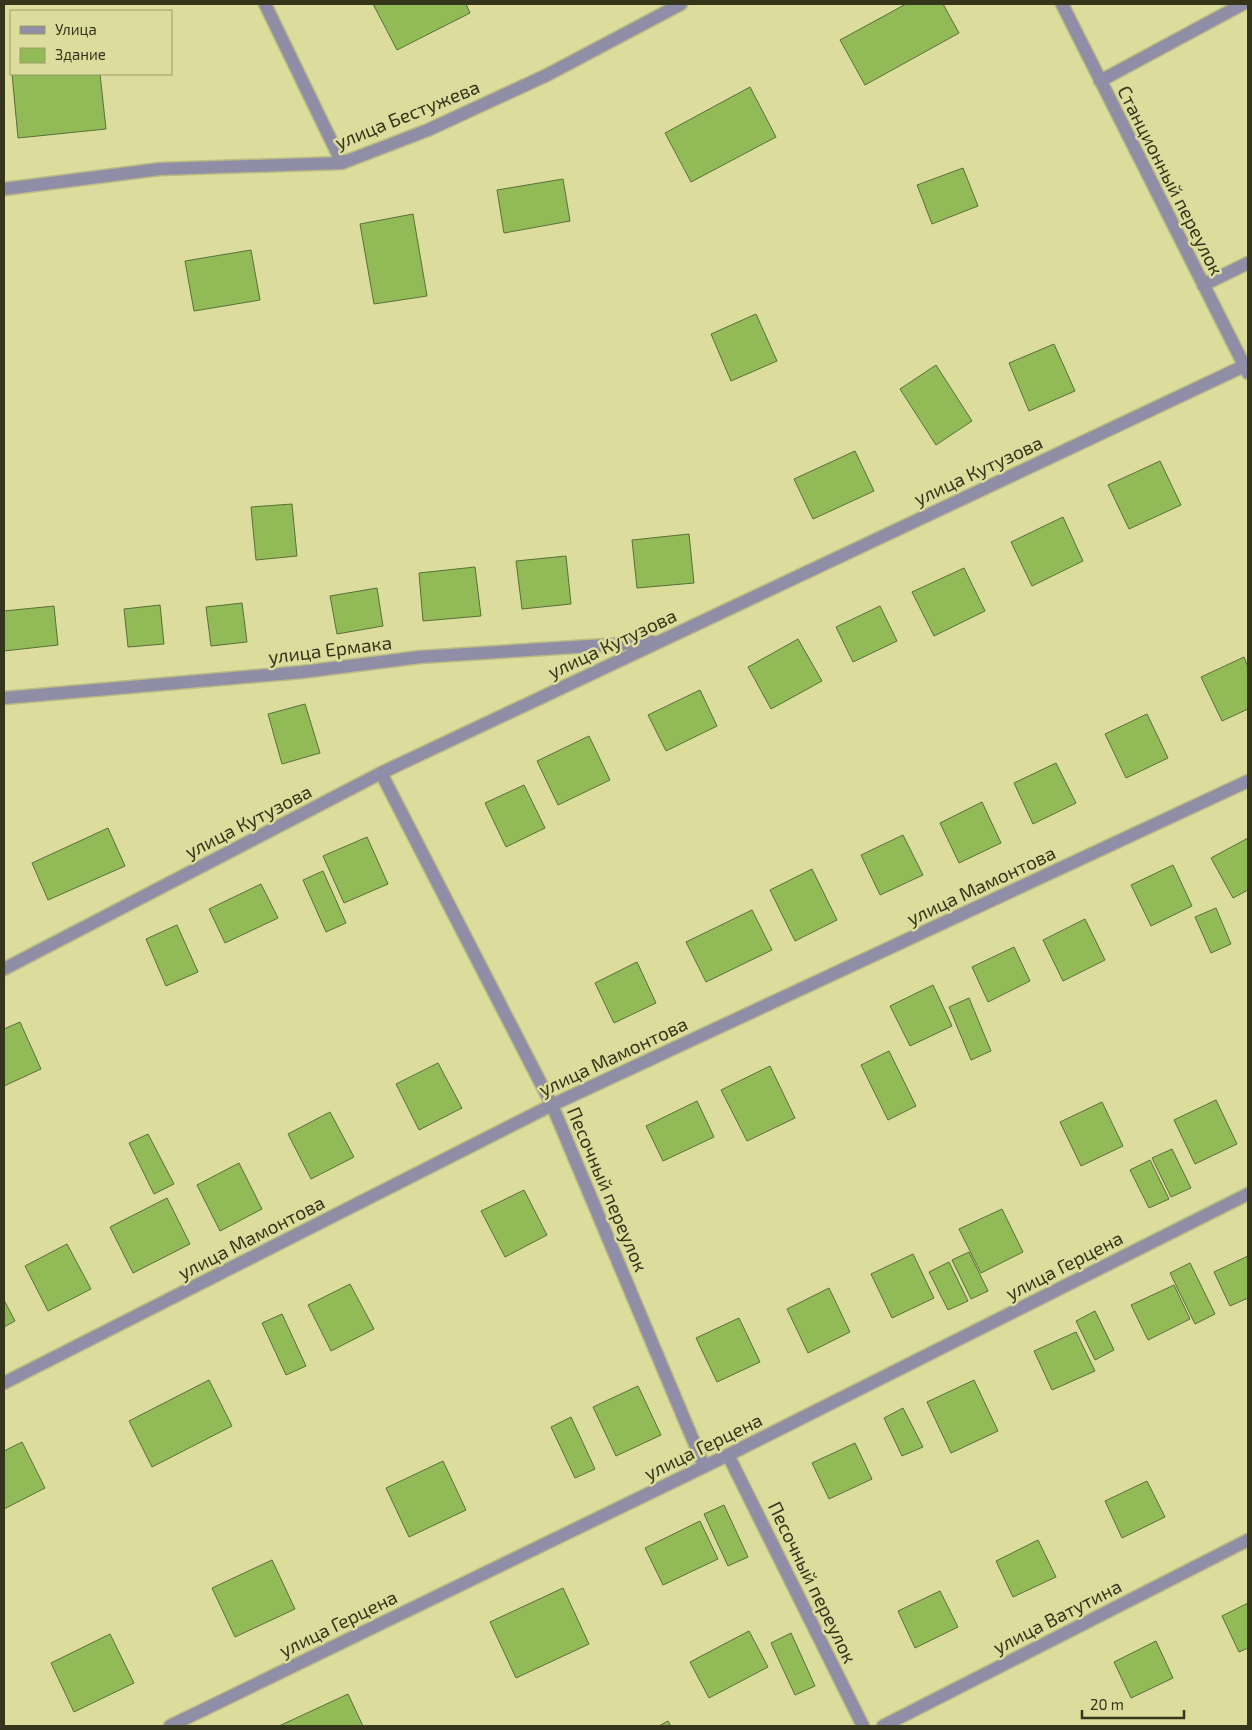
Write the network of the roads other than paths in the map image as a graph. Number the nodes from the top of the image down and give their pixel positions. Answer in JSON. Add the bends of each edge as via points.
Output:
{"nodes":[{"id":1,"x":265,"y":4,"type":"edge"},
{"id":2,"x":681,"y":4,"type":"edge"},
{"id":3,"x":1062,"y":4,"type":"edge"},
{"id":4,"x":1243,"y":4,"type":"edge"},
{"id":5,"x":1100,"y":81,"type":"junction"},
{"id":6,"x":342,"y":163,"type":"junction"},
{"id":7,"x":4,"y":189,"type":"edge"},
{"id":8,"x":1248,"y":263,"type":"edge"},
{"id":9,"x":1203,"y":284,"type":"junction"},
{"id":10,"x":1246,"y":369,"type":"edge"},
{"id":11,"x":660,"y":642,"type":"junction"},
{"id":12,"x":4,"y":698,"type":"edge"},
{"id":13,"x":381,"y":773,"type":"junction"},
{"id":14,"x":1248,"y":781,"type":"edge"},
{"id":15,"x":4,"y":969,"type":"edge"},
{"id":16,"x":552,"y":1105,"type":"junction"},
{"id":17,"x":1248,"y":1194,"type":"edge"},
{"id":18,"x":4,"y":1383,"type":"edge"},
{"id":19,"x":728,"y":1455,"type":"junction"},
{"id":20,"x":704,"y":1466,"type":"junction"},
{"id":21,"x":1248,"y":1540,"type":"edge"},
{"id":22,"x":170,"y":1726,"type":"edge"},
{"id":23,"x":863,"y":1726,"type":"edge"},
{"id":24,"x":883,"y":1726,"type":"edge"}],
"edges":[{"from":1,"to":6,"type":"street"},
{"from":2,"to":6,"type":"street","name":"улица Бестужева","via":[[547,75],[428,130]]},
{"from":3,"to":5,"type":"street","name":"Станционный переулок"},
{"from":4,"to":5,"type":"street"},
{"from":5,"to":9,"type":"street","name":"Станционный переулок"},
{"from":6,"to":7,"type":"street","name":"улица Бестужева","via":[[160,169]]},
{"from":8,"to":9,"type":"street"},
{"from":9,"to":10,"type":"street","name":"Станционный переулок"},
{"from":10,"to":11,"type":"street","name":"улица Кутузова"},
{"from":11,"to":12,"type":"street","name":"улица Ермака","via":[[420,657],[302,672]]},
{"from":11,"to":13,"type":"street","name":"улица Кутузова"},
{"from":13,"to":15,"type":"street","name":"улица Кутузова"},
{"from":13,"to":16,"type":"street","name":"Песочный переулок"},
{"from":14,"to":16,"type":"street","name":"улица Мамонтова"},
{"from":16,"to":18,"type":"street","name":"улица Мамонтова"},
{"from":16,"to":20,"type":"street","name":"Песочный переулок"},
{"from":17,"to":19,"type":"street","name":"улица Герцена"},
{"from":19,"to":20,"type":"street","name":"улица Герцена"},
{"from":19,"to":23,"type":"street","name":"Песочный переулок"},
{"from":20,"to":22,"type":"street","name":"улица Герцена"},
{"from":21,"to":24,"type":"street","name":"улица Ватутина"}]}
